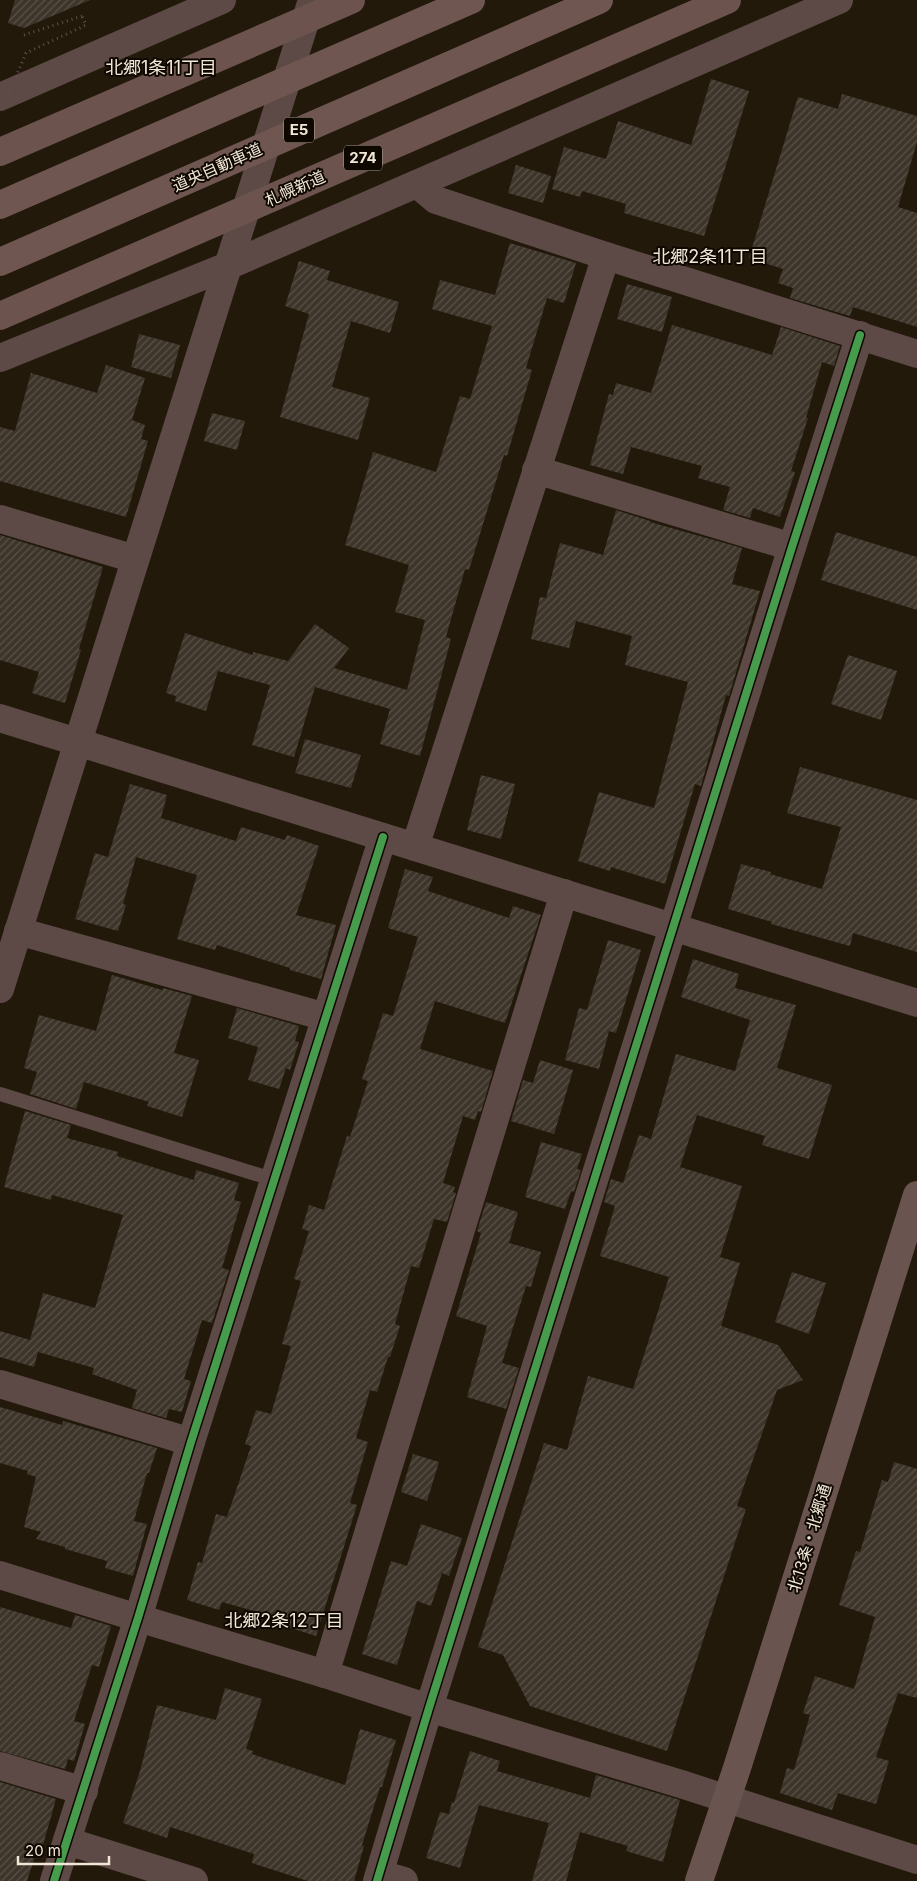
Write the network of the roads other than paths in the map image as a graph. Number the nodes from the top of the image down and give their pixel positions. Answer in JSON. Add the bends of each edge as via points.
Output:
{"nodes":[{"id":1,"x":222,"y":0,"type":"edge"},
{"id":2,"x":312,"y":0,"type":"edge"},
{"id":3,"x":351,"y":0,"type":"edge"},
{"id":4,"x":471,"y":0,"type":"edge"},
{"id":5,"x":599,"y":0,"type":"edge"},
{"id":6,"x":727,"y":0,"type":"edge"},
{"id":7,"x":839,"y":0,"type":"edge"},
{"id":8,"x":1,"y":103,"type":"edge"},
{"id":9,"x":0,"y":152,"type":"edge"},
{"id":10,"x":417,"y":184,"type":"junction"},
{"id":11,"x":0,"y":205,"type":"edge"},
{"id":12,"x":606,"y":256,"type":"junction"},
{"id":13,"x":0,"y":262,"type":"edge"},
{"id":14,"x":230,"y":264,"type":"junction"},
{"id":15,"x":0,"y":316,"type":"edge"},
{"id":16,"x":860,"y":335,"type":"junction"},
{"id":17,"x":917,"y":354,"type":"edge"},
{"id":18,"x":0,"y":358,"type":"edge"},
{"id":19,"x":536,"y":470,"type":"junction"},
{"id":20,"x":0,"y":518,"type":"edge"},
{"id":21,"x":792,"y":547,"type":"junction"},
{"id":22,"x":135,"y":559,"type":"junction"},
{"id":23,"x":0,"y":718,"type":"edge"},
{"id":24,"x":77,"y":743,"type":"junction"},
{"id":25,"x":383,"y":837,"type":"junction"},
{"id":26,"x":415,"y":847,"type":"junction"},
{"id":27,"x":564,"y":893,"type":"junction"},
{"id":28,"x":673,"y":928,"type":"junction"},
{"id":29,"x":18,"y":931,"type":"junction"},
{"id":30,"x":0,"y":990,"type":"edge"},
{"id":31,"x":917,"y":1004,"type":"edge"},
{"id":32,"x":326,"y":1017,"type":"junction"},
{"id":33,"x":0,"y":1094,"type":"edge"},
{"id":34,"x":275,"y":1180,"type":"junction"},
{"id":35,"x":917,"y":1195,"type":"edge"},
{"id":36,"x":0,"y":1384,"type":"edge"},
{"id":37,"x":190,"y":1442,"type":"junction"},
{"id":38,"x":0,"y":1575,"type":"edge"},
{"id":39,"x":138,"y":1618,"type":"junction"},
{"id":40,"x":325,"y":1674,"type":"junction"},
{"id":41,"x":429,"y":1708,"type":"junction"},
{"id":42,"x":0,"y":1766,"type":"edge"},
{"id":43,"x":84,"y":1791,"type":"junction"},
{"id":44,"x":726,"y":1798,"type":"junction"},
{"id":45,"x":67,"y":1841,"type":"junction"},
{"id":46,"x":917,"y":1860,"type":"edge"},
{"id":47,"x":387,"y":1878,"type":"edge"},
{"id":48,"x":54,"y":1881,"type":"edge"},
{"id":49,"x":194,"y":1881,"type":"edge"},
{"id":50,"x":700,"y":1881,"type":"edge"}],
"edges":[{"from":1,"to":8,"type":"street"},
{"from":2,"to":14,"type":"street"},
{"from":3,"to":9,"type":"highway","bridge":true},
{"from":4,"to":11,"type":"highway","bridge":true},
{"from":5,"to":13,"type":"highway","name":"道央自動車道","number":"E5","bridge":true},
{"from":6,"to":15,"type":"highway","name":"札幌新道","number":"274","bridge":true},
{"from":7,"to":10,"type":"street"},
{"from":10,"to":12,"type":"street","via":[[436,200]]},
{"from":10,"to":14,"type":"street"},
{"from":12,"to":16,"type":"street"},
{"from":12,"to":19,"type":"street"},
{"from":14,"to":18,"type":"street"},
{"from":14,"to":22,"type":"street"},
{"from":16,"to":17,"type":"street"},
{"from":16,"to":21,"type":"street"},
{"from":19,"to":21,"type":"street"},
{"from":19,"to":26,"type":"street"},
{"from":20,"to":22,"type":"street"},
{"from":21,"to":28,"type":"street"},
{"from":22,"to":24,"type":"street"},
{"from":23,"to":24,"type":"street"},
{"from":24,"to":25,"type":"street"},
{"from":24,"to":29,"type":"street"},
{"from":25,"to":26,"type":"street"},
{"from":25,"to":32,"type":"street"},
{"from":26,"to":27,"type":"street"},
{"from":27,"to":28,"type":"street"},
{"from":27,"to":40,"type":"street"},
{"from":28,"to":31,"type":"street"},
{"from":28,"to":41,"type":"street"},
{"from":29,"to":30,"type":"street"},
{"from":29,"to":32,"type":"street"},
{"from":32,"to":34,"type":"street"},
{"from":33,"to":34,"type":"lane"},
{"from":34,"to":37,"type":"street"},
{"from":35,"to":44,"type":"main road","name":"北13条・北郷通"},
{"from":36,"to":37,"type":"street"},
{"from":37,"to":39,"type":"street"},
{"from":38,"to":39,"type":"street"},
{"from":39,"to":40,"type":"street"},
{"from":39,"to":43,"type":"street"},
{"from":40,"to":41,"type":"street"},
{"from":41,"to":44,"type":"street"},
{"from":41,"to":47,"type":"street"},
{"from":42,"to":43,"type":"street"},
{"from":43,"to":45,"type":"street"},
{"from":44,"to":46,"type":"street"},
{"from":44,"to":50,"type":"main road","name":"北13条・北郷通"},
{"from":45,"to":48,"type":"street"},
{"from":45,"to":49,"type":"street"}]}
